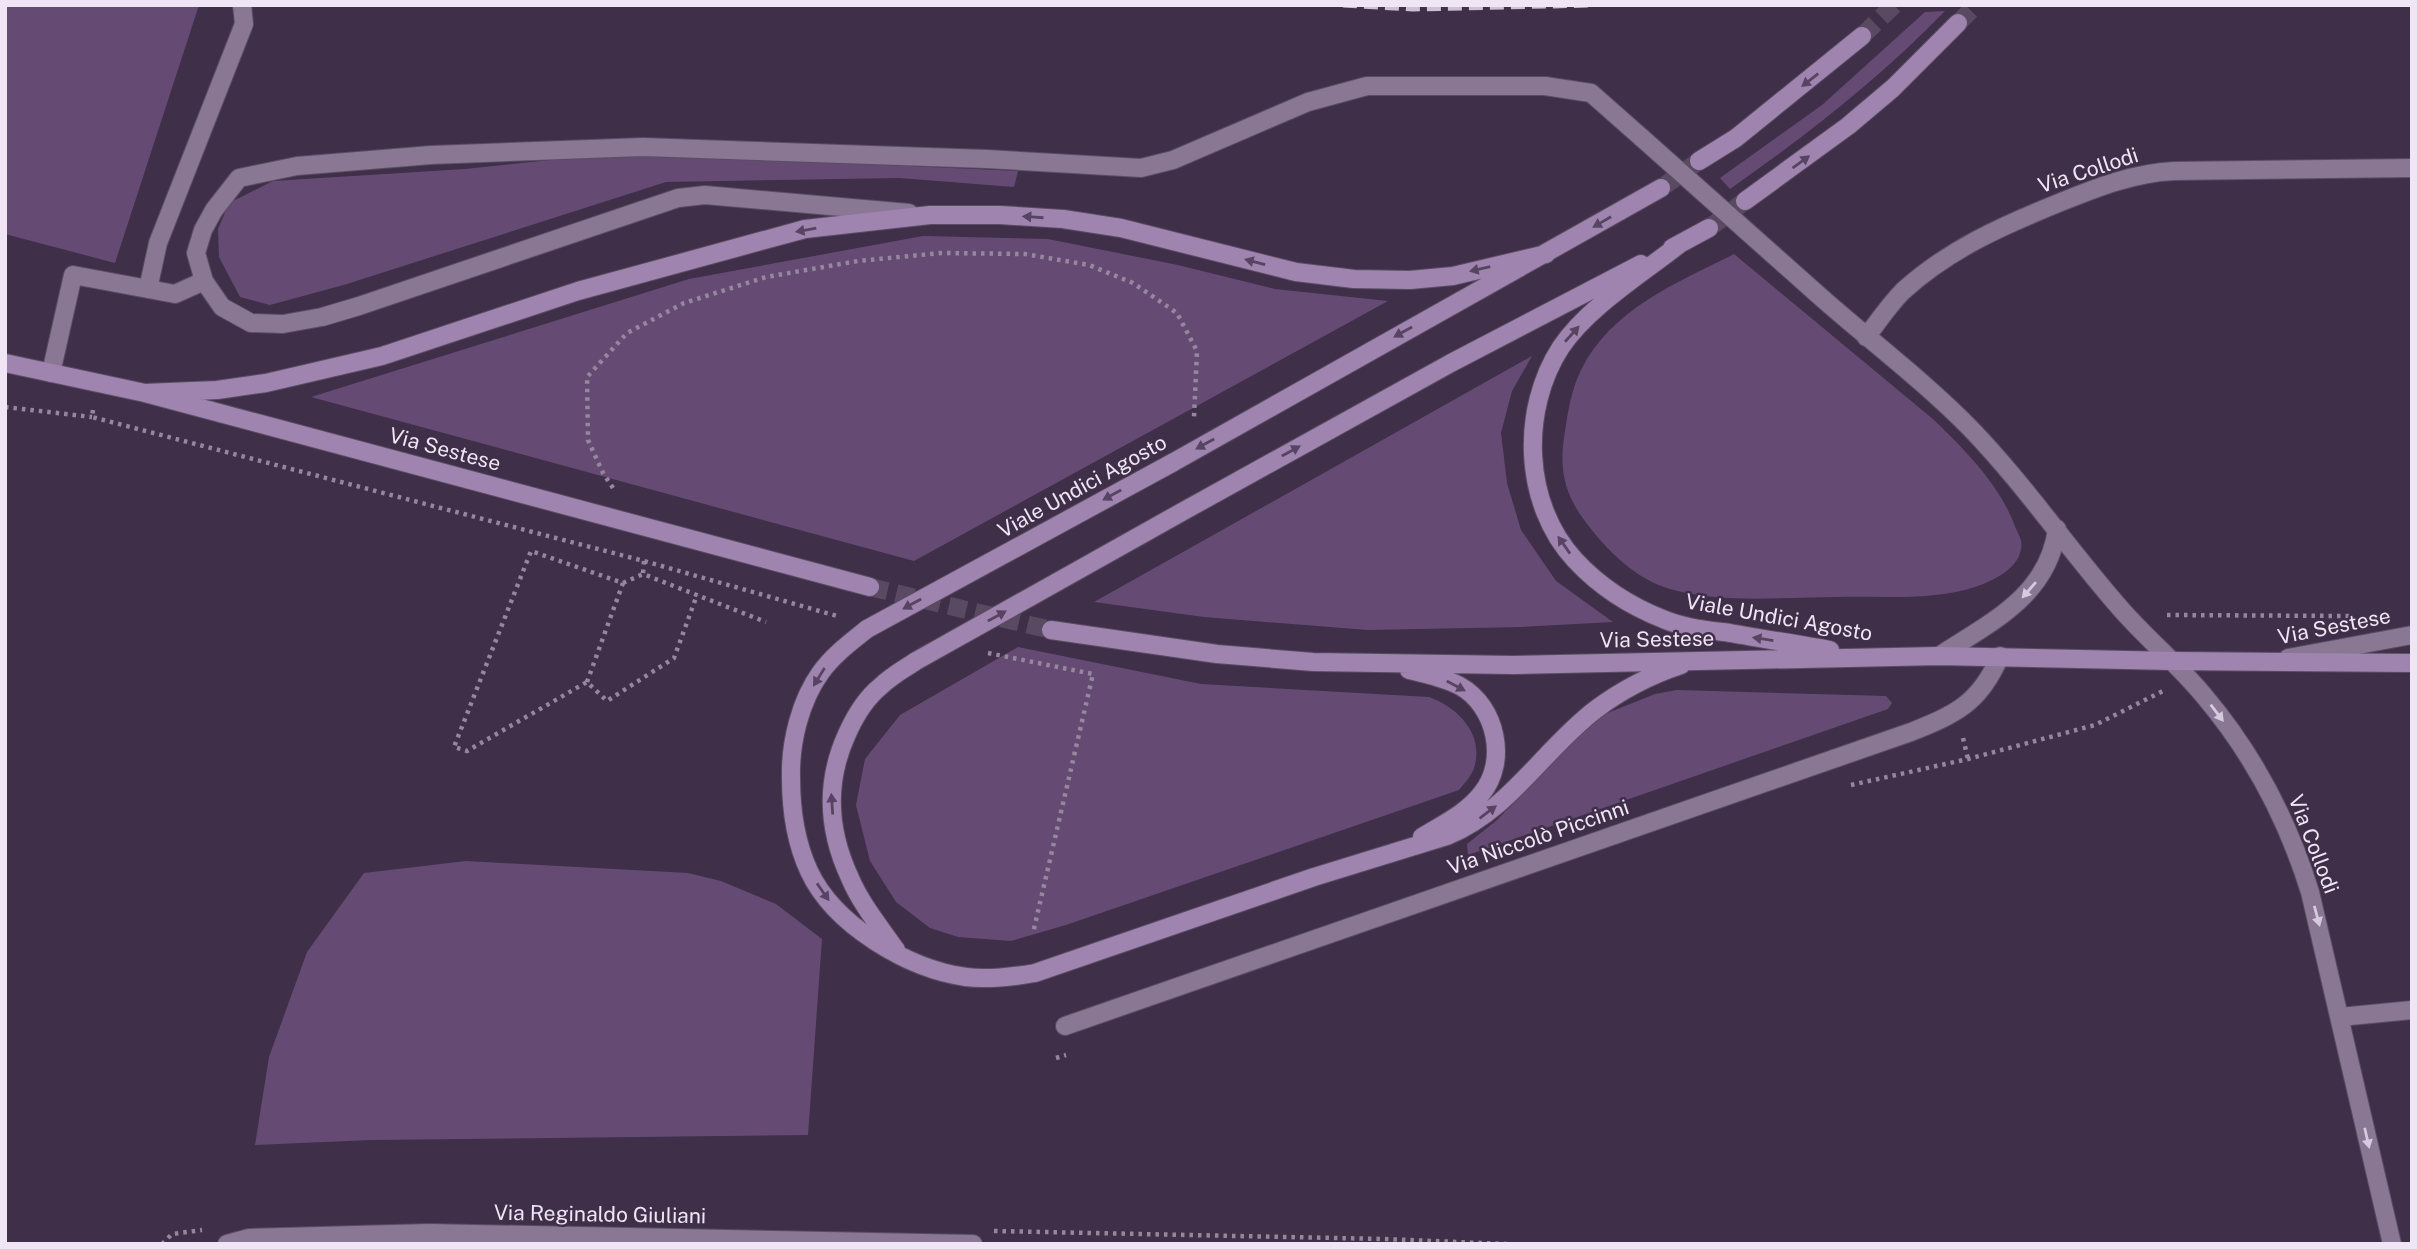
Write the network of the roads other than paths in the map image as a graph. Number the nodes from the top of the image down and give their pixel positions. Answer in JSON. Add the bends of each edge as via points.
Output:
{"nodes":[{"id":1,"x":242,"y":5,"type":"edge"},
{"id":2,"x":1958,"y":23,"type":"tunnel mouth"},
{"id":3,"x":1862,"y":36,"type":"tunnel mouth"},
{"id":4,"x":1699,"y":161,"type":"tunnel mouth"},
{"id":5,"x":2412,"y":168,"type":"edge"},
{"id":6,"x":1661,"y":188,"type":"tunnel mouth"},
{"id":7,"x":1745,"y":201,"type":"tunnel mouth"},
{"id":8,"x":930,"y":215,"type":"junction"},
{"id":9,"x":1709,"y":228,"type":"tunnel mouth"},
{"id":10,"x":1681,"y":243,"type":"junction"},
{"id":11,"x":1546,"y":254,"type":"junction"},
{"id":12,"x":204,"y":281,"type":"junction"},
{"id":13,"x":148,"y":289,"type":"junction"},
{"id":14,"x":1866,"y":337,"type":"junction"},
{"id":15,"x":5,"y":363,"type":"edge"},
{"id":16,"x":51,"y":373,"type":"junction"},
{"id":17,"x":145,"y":393,"type":"junction"},
{"id":18,"x":2057,"y":529,"type":"junction"},
{"id":19,"x":870,"y":587,"type":"tunnel mouth"},
{"id":20,"x":1051,"y":630,"type":"tunnel mouth"},
{"id":21,"x":2412,"y":635,"type":"edge"},
{"id":22,"x":1939,"y":656,"type":"junction"},
{"id":23,"x":2000,"y":656,"type":"junction"},
{"id":24,"x":1878,"y":658,"type":"junction"},
{"id":25,"x":1696,"y":660,"type":"junction"},
{"id":26,"x":2173,"y":662,"type":"junction"},
{"id":27,"x":2265,"y":662,"type":"junction"},
{"id":28,"x":1367,"y":663,"type":"junction"},
{"id":29,"x":2412,"y":663,"type":"edge"},
{"id":30,"x":1404,"y":848,"type":"junction"},
{"id":31,"x":898,"y":953,"type":"junction"},
{"id":32,"x":2412,"y":1010,"type":"edge"},
{"id":33,"x":2340,"y":1017,"type":"junction"},
{"id":34,"x":1065,"y":1026,"type":"dead end"},
{"id":35,"x":227,"y":1244,"type":"edge"},
{"id":36,"x":973,"y":1244,"type":"edge"},
{"id":37,"x":2392,"y":1244,"type":"edge"}],
"edges":[{"from":1,"to":13,"type":"street","via":[[244,24],[158,243]]},
{"from":7,"to":2,"type":"main road","one_way":true,"via":[[1847,126]]},
{"from":3,"to":4,"type":"main road","one_way":true,"via":[[1737,138]]},
{"from":5,"to":14,"type":"street","name":"Via Collodi","via":[[2174,171],[2111,182],[2012,221],[1952,253],[1901,294]]},
{"from":6,"to":11,"type":"main road","name":"Viale Undici Agosto","one_way":true},
{"from":11,"to":8,"type":"main road","one_way":true,"via":[[1453,276],[1354,279],[1296,272],[1133,231],[1063,219]]},
{"from":8,"to":12,"type":"street","via":[[705,195],[678,198],[359,306],[283,324],[251,323],[222,307]]},
{"from":8,"to":17,"type":"main road","one_way":true,"via":[[805,229],[579,291],[382,356],[266,383]]},
{"from":9,"to":10,"type":"main road","name":"Viale Undici Agosto"},
{"from":24,"to":10,"type":"main road","name":"Viale Undici Agosto","one_way":true,"via":[[1664,620],[1605,588],[1576,562],[1553,530],[1536,484],[1532,435],[1538,398],[1551,366],[1569,337],[1596,309]]},
{"from":31,"to":10,"type":"main road","name":"Viale Undici Agosto","one_way":true,"bridge":true,"via":[[850,880],[834,826],[831,786],[837,757],[855,718],[881,685],[916,661],[1451,363]]},
{"from":11,"to":31,"type":"main road","name":"Viale Undici Agosto","one_way":true,"bridge":true,"via":[[867,629],[834,656],[819,674],[794,736],[791,790],[797,833],[808,870],[823,894],[853,928]]},
{"from":12,"to":13,"type":"street","via":[[174,294]]},
{"from":12,"to":14,"type":"street","name":"Via Collodi","bridge":true,"via":[[196,253],[203,230],[222,199],[239,178],[297,166],[431,155],[643,147],[1141,168],[1173,160],[1308,102],[1367,86],[1545,86],[1591,93]]},
{"from":13,"to":16,"type":"street","via":[[74,275]]},
{"from":14,"to":18,"type":"street","name":"Via Collodi","via":[[1971,429]]},
{"from":15,"to":16,"type":"main road","name":"Via Sestese"},
{"from":16,"to":17,"type":"main road","name":"Via Sestese"},
{"from":17,"to":19,"type":"main road","name":"Via Sestese"},
{"from":18,"to":22,"type":"street","one_way":true,"via":[[2049,560],[2026,594],[2011,609]]},
{"from":18,"to":26,"type":"street","name":"Via Collodi","via":[[2121,609]]},
{"from":20,"to":28,"type":"main road","name":"Via Sestese","via":[[1249,658]]},
{"from":21,"to":27,"type":"street","name":"Via Sestese"},
{"from":22,"to":23,"type":"main road","name":"Via Sestese"},
{"from":22,"to":24,"type":"main road","name":"Via Sestese"},
{"from":23,"to":26,"type":"main road","name":"Via Sestese"},
{"from":23,"to":34,"type":"street","name":"Via Niccolò Piccinni","via":[[1985,687],[1973,699],[1911,732]]},
{"from":24,"to":25,"type":"main road","name":"Via Sestese"},
{"from":25,"to":28,"type":"main road","name":"Via Sestese"},
{"from":30,"to":25,"type":"main road","name":"Viale Undici Agosto","one_way":true,"via":[[1469,827],[1504,800],[1594,711],[1637,684]]},
{"from":26,"to":27,"type":"main road","name":"Via Sestese"},
{"from":26,"to":33,"type":"street","name":"Via Collodi","one_way":true,"via":[[2205,696],[2239,744],[2284,822],[2310,892]]},
{"from":27,"to":29,"type":"main road","name":"Via Sestese"},
{"from":28,"to":30,"type":"main road","name":"Viale Undici Agosto","one_way":true,"via":[[1461,687],[1486,712],[1494,738],[1495,769],[1484,792],[1466,810]]},
{"from":30,"to":31,"type":"main road","name":"Viale Undici Agosto","via":[[1035,973],[965,977]]},
{"from":32,"to":33,"type":"street"},
{"from":33,"to":37,"type":"street","name":"Via Collodi","one_way":true},
{"from":35,"to":36,"type":"street","name":"Via Reginaldo Giuliani","via":[[249,1238],[429,1233]]}]}
